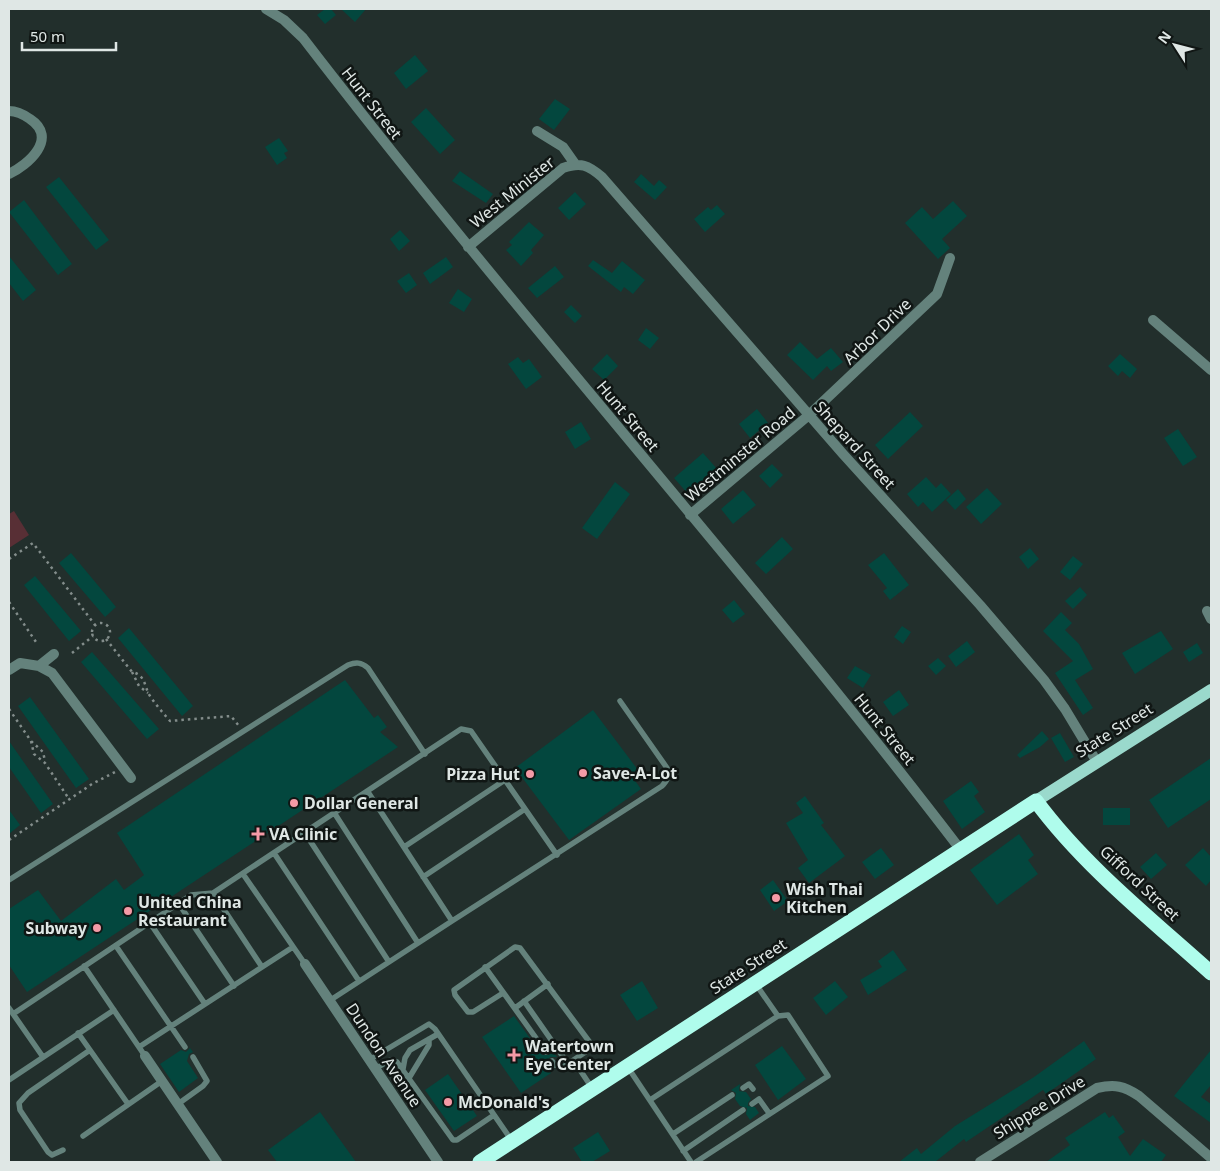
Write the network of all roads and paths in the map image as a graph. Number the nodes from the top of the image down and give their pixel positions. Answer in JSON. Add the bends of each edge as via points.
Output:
{"nodes":[{"id":1,"x":266,"y":9,"type":"edge"},
{"id":2,"x":9,"y":111,"type":"edge"},
{"id":3,"x":537,"y":131,"type":"dead end"},
{"id":4,"x":576,"y":164,"type":"junction"},
{"id":5,"x":9,"y":174,"type":"edge"},
{"id":6,"x":468,"y":247,"type":"junction"},
{"id":7,"x":950,"y":258,"type":"dead end"},
{"id":8,"x":1153,"y":320,"type":"dead end"},
{"id":9,"x":1211,"y":370,"type":"edge"},
{"id":10,"x":809,"y":415,"type":"junction"},
{"id":11,"x":690,"y":515,"type":"junction"},
{"id":12,"x":9,"y":559,"type":"edge"},
{"id":13,"x":9,"y":602,"type":"edge"},
{"id":14,"x":96,"y":625,"type":"junction"},
{"id":15,"x":94,"y":636,"type":"junction"},
{"id":16,"x":106,"y":639,"type":"junction"},
{"id":17,"x":36,"y":642,"type":"dead end"},
{"id":18,"x":72,"y":653,"type":"dead end"},
{"id":19,"x":54,"y":654,"type":"dead end"},
{"id":20,"x":39,"y":666,"type":"junction"},
{"id":21,"x":9,"y":670,"type":"edge"},
{"id":22,"x":132,"y":672,"type":"junction"},
{"id":23,"x":1211,"y":690,"type":"edge"},
{"id":24,"x":148,"y":693,"type":"junction"},
{"id":25,"x":620,"y":701,"type":"dead end"},
{"id":26,"x":9,"y":709,"type":"edge"},
{"id":27,"x":244,"y":731,"type":"junction"},
{"id":28,"x":31,"y":741,"type":"junction"},
{"id":29,"x":425,"y":754,"type":"junction"},
{"id":30,"x":1097,"y":762,"type":"junction"},
{"id":31,"x":45,"y":763,"type":"junction"},
{"id":32,"x":123,"y":768,"type":"junction"},
{"id":33,"x":131,"y":778,"type":"dead end"},
{"id":34,"x":505,"y":780,"type":"junction"},
{"id":35,"x":368,"y":792,"type":"junction"},
{"id":36,"x":69,"y":799,"type":"junction"},
{"id":37,"x":1036,"y":801,"type":"junction"},
{"id":38,"x":526,"y":810,"type":"junction"},
{"id":39,"x":335,"y":814,"type":"junction"},
{"id":40,"x":305,"y":833,"type":"junction"},
{"id":41,"x":9,"y":840,"type":"edge"},
{"id":42,"x":404,"y":847,"type":"junction"},
{"id":43,"x":960,"y":849,"type":"junction"},
{"id":44,"x":274,"y":853,"type":"junction"},
{"id":45,"x":556,"y":855,"type":"junction"},
{"id":46,"x":243,"y":874,"type":"junction"},
{"id":47,"x":423,"y":877,"type":"junction"},
{"id":48,"x":9,"y":880,"type":"edge"},
{"id":49,"x":213,"y":893,"type":"junction"},
{"id":50,"x":179,"y":904,"type":"junction"},
{"id":51,"x":452,"y":921,"type":"junction"},
{"id":52,"x":150,"y":923,"type":"junction"},
{"id":53,"x":418,"y":943,"type":"junction"},
{"id":54,"x":116,"y":946,"type":"junction"},
{"id":55,"x":293,"y":947,"type":"junction"},
{"id":56,"x":389,"y":962,"type":"junction"},
{"id":57,"x":305,"y":964,"type":"joint"},
{"id":58,"x":84,"y":966,"type":"junction"},
{"id":59,"x":262,"y":967,"type":"junction"},
{"id":60,"x":485,"y":967,"type":"junction"},
{"id":61,"x":1211,"y":973,"type":"edge"},
{"id":62,"x":359,"y":981,"type":"junction"},
{"id":63,"x":754,"y":983,"type":"junction"},
{"id":64,"x":548,"y":984,"type":"junction"},
{"id":65,"x":234,"y":986,"type":"junction"},
{"id":66,"x":503,"y":992,"type":"junction"},
{"id":67,"x":329,"y":1001,"type":"junction"},
{"id":68,"x":524,"y":1001,"type":"junction"},
{"id":69,"x":205,"y":1004,"type":"junction"},
{"id":70,"x":9,"y":1008,"type":"edge"},
{"id":71,"x":515,"y":1008,"type":"junction"},
{"id":72,"x":114,"y":1010,"type":"junction"},
{"id":73,"x":13,"y":1014,"type":"junction"},
{"id":74,"x":778,"y":1016,"type":"junction"},
{"id":75,"x":171,"y":1026,"type":"junction"},
{"id":76,"x":78,"y":1033,"type":"junction"},
{"id":77,"x":438,"y":1034,"type":"junction"},
{"id":78,"x":429,"y":1039,"type":"junction"},
{"id":79,"x":185,"y":1047,"type":"dead end"},
{"id":80,"x":90,"y":1050,"type":"junction"},
{"id":81,"x":142,"y":1051,"type":"junction"},
{"id":82,"x":546,"y":1052,"type":"dead end"},
{"id":83,"x":43,"y":1057,"type":"junction"},
{"id":84,"x":192,"y":1057,"type":"dead end"},
{"id":85,"x":552,"y":1060,"type":"dead end"},
{"id":86,"x":571,"y":1062,"type":"junction"},
{"id":87,"x":372,"y":1064,"type":"junction"},
{"id":88,"x":626,"y":1066,"type":"junction"},
{"id":89,"x":403,"y":1069,"type":"junction"},
{"id":90,"x":409,"y":1078,"type":"junction"},
{"id":91,"x":9,"y":1080,"type":"edge"},
{"id":92,"x":162,"y":1080,"type":"junction"},
{"id":93,"x":592,"y":1088,"type":"junction"},
{"id":94,"x":743,"y":1088,"type":"dead end"},
{"id":95,"x":753,"y":1089,"type":"dead end"},
{"id":96,"x":732,"y":1095,"type":"dead end"},
{"id":97,"x":650,"y":1100,"type":"junction"},
{"id":98,"x":128,"y":1104,"type":"junction"},
{"id":99,"x":178,"y":1104,"type":"junction"},
{"id":100,"x":752,"y":1104,"type":"dead end"},
{"id":101,"x":743,"y":1110,"type":"dead end"},
{"id":102,"x":769,"y":1113,"type":"junction"},
{"id":103,"x":494,"y":1115,"type":"junction"},
{"id":104,"x":673,"y":1134,"type":"junction"},
{"id":105,"x":83,"y":1136,"type":"dead end"},
{"id":106,"x":512,"y":1141,"type":"junction"},
{"id":107,"x":63,"y":1150,"type":"dead end"},
{"id":108,"x":684,"y":1151,"type":"junction"},
{"id":109,"x":1211,"y":1158,"type":"edge"},
{"id":110,"x":217,"y":1162,"type":"edge"},
{"id":111,"x":438,"y":1162,"type":"edge"},
{"id":112,"x":480,"y":1162,"type":"edge"},
{"id":113,"x":691,"y":1162,"type":"edge"},
{"id":114,"x":696,"y":1162,"type":"edge"},
{"id":115,"x":980,"y":1162,"type":"edge"}],
"edges":[{"from":1,"to":6,"type":"street","name":"Hunt Street","via":[[303,38]]},
{"from":2,"to":5,"type":"street","via":[[21,113],[35,122],[42,137],[30,162]]},
{"from":3,"to":4,"type":"street","via":[[563,147]]},
{"from":4,"to":6,"type":"street","name":"West Minister","via":[[563,168]]},
{"from":4,"to":10,"type":"street","name":"Shepard Street","via":[[590,166],[602,177]]},
{"from":6,"to":11,"type":"street","name":"Hunt Street"},
{"from":7,"to":10,"type":"street","name":"Arbor Drive","via":[[937,294]]},
{"from":8,"to":9,"type":"street"},
{"from":10,"to":11,"type":"street","name":"Westminster Road"},
{"from":10,"to":30,"type":"street","name":"Shepard Street","via":[[1044,680]]},
{"from":11,"to":43,"type":"street","name":"Hunt Street"},
{"from":12,"to":14,"type":"path","via":[[33,543]]},
{"from":13,"to":17,"type":"path"},
{"from":14,"to":15,"type":"path","via":[[92,632]]},
{"from":14,"to":16,"type":"path","via":[[108,626]]},
{"from":15,"to":16,"type":"path"},
{"from":15,"to":18,"type":"path"},
{"from":16,"to":22,"type":"path"},
{"from":19,"to":20,"type":"street"},
{"from":20,"to":21,"type":"street","via":[[20,663]]},
{"from":20,"to":32,"type":"street","via":[[52,673]]},
{"from":22,"to":24,"type":"path","via":[[139,686]]},
{"from":22,"to":24,"type":"path","via":[[148,686]]},
{"from":23,"to":30,"type":"main road","name":"State Street"},
{"from":24,"to":27,"type":"path","via":[[170,721],[231,716]]},
{"from":25,"to":45,"type":"lane","via":[[666,768],[667,781]]},
{"from":26,"to":28,"type":"path"},
{"from":27,"to":29,"type":"lane","via":[[355,662],[368,668]]},
{"from":27,"to":48,"type":"lane"},
{"from":28,"to":31,"type":"path","via":[[43,752]]},
{"from":28,"to":31,"type":"path","via":[[34,754]]},
{"from":29,"to":34,"type":"lane","via":[[465,728],[471,731]]},
{"from":29,"to":35,"type":"lane"},
{"from":30,"to":37,"type":"main road","name":"State Street"},
{"from":31,"to":36,"type":"path"},
{"from":32,"to":33,"type":"street"},
{"from":32,"to":36,"type":"path"},
{"from":34,"to":38,"type":"lane"},
{"from":34,"to":42,"type":"lane"},
{"from":35,"to":39,"type":"lane"},
{"from":35,"to":42,"type":"lane"},
{"from":36,"to":41,"type":"path"},
{"from":37,"to":43,"type":"highway","name":"State Street"},
{"from":37,"to":61,"type":"highway","name":"Gifford Street","via":[[1101,872]]},
{"from":38,"to":45,"type":"lane"},
{"from":38,"to":47,"type":"lane"},
{"from":39,"to":40,"type":"lane"},
{"from":39,"to":53,"type":"lane"},
{"from":40,"to":44,"type":"lane"},
{"from":40,"to":56,"type":"lane"},
{"from":42,"to":47,"type":"lane"},
{"from":43,"to":63,"type":"highway","name":"State Street"},
{"from":44,"to":46,"type":"lane"},
{"from":44,"to":62,"type":"lane"},
{"from":45,"to":51,"type":"lane"},
{"from":46,"to":49,"type":"lane"},
{"from":46,"to":55,"type":"lane"},
{"from":47,"to":51,"type":"lane"},
{"from":49,"to":50,"type":"lane","via":[[191,895]]},
{"from":49,"to":59,"type":"lane"},
{"from":50,"to":52,"type":"lane"},
{"from":50,"to":65,"type":"lane"},
{"from":51,"to":53,"type":"lane"},
{"from":52,"to":54,"type":"lane"},
{"from":52,"to":69,"type":"lane"},
{"from":53,"to":56,"type":"lane"},
{"from":54,"to":58,"type":"lane"},
{"from":54,"to":75,"type":"lane"},
{"from":55,"to":57,"type":"lane"},
{"from":55,"to":59,"type":"lane"},
{"from":56,"to":62,"type":"lane"},
{"from":57,"to":67,"type":"street","name":"Dundon Avenue"},
{"from":58,"to":72,"type":"lane"},
{"from":58,"to":73,"type":"lane"},
{"from":59,"to":65,"type":"lane"},
{"from":60,"to":64,"type":"lane","via":[[515,947],[520,948]]},
{"from":60,"to":66,"type":"lane"},
{"from":60,"to":66,"type":"lane","via":[[454,990],[465,1010],[473,1012]]},
{"from":62,"to":67,"type":"lane"},
{"from":63,"to":74,"type":"lane"},
{"from":63,"to":88,"type":"highway","name":"State Street"},
{"from":64,"to":68,"type":"lane"},
{"from":64,"to":86,"type":"lane","via":[[590,1044],[587,1051]]},
{"from":65,"to":69,"type":"lane"},
{"from":66,"to":71,"type":"lane"},
{"from":67,"to":87,"type":"street","name":"Dundon Avenue"},
{"from":68,"to":71,"type":"lane"},
{"from":68,"to":86,"type":"lane"},
{"from":69,"to":75,"type":"lane"},
{"from":70,"to":73,"type":"lane"},
{"from":71,"to":82,"type":"lane"},
{"from":72,"to":76,"type":"lane"},
{"from":72,"to":81,"type":"lane"},
{"from":73,"to":83,"type":"lane"},
{"from":74,"to":97,"type":"lane"},
{"from":74,"to":102,"type":"lane","via":[[788,1015],[828,1076]]},
{"from":75,"to":79,"type":"lane"},
{"from":75,"to":81,"type":"lane"},
{"from":76,"to":80,"type":"lane"},
{"from":76,"to":83,"type":"lane"},
{"from":77,"to":78,"type":"lane"},
{"from":77,"to":87,"type":"lane","via":[[426,1024]]},
{"from":77,"to":103,"type":"lane"},
{"from":78,"to":89,"type":"lane","via":[[410,1050]]},
{"from":78,"to":90,"type":"lane","via":[[429,1045]]},
{"from":80,"to":98,"type":"lane"},
{"from":80,"to":107,"type":"lane","via":[[28,1093],[19,1103],[20,1110],[48,1152],[52,1155]]},
{"from":81,"to":92,"type":"street"},
{"from":83,"to":91,"type":"lane"},
{"from":84,"to":99,"type":"lane","via":[[207,1080]]},
{"from":85,"to":86,"type":"lane","via":[[559,1067]]},
{"from":86,"to":93,"type":"lane"},
{"from":87,"to":89,"type":"lane","via":[[390,1060]]},
{"from":87,"to":111,"type":"street","name":"Dundon Avenue"},
{"from":88,"to":93,"type":"highway","name":"State Street"},
{"from":88,"to":97,"type":"lane"},
{"from":89,"to":90,"type":"lane"},
{"from":90,"to":103,"type":"lane","via":[[453,1140]]},
{"from":92,"to":98,"type":"lane"},
{"from":92,"to":99,"type":"street"},
{"from":93,"to":106,"type":"highway","name":"State Street"},
{"from":94,"to":95,"type":"lane","via":[[749,1084]]},
{"from":96,"to":104,"type":"lane"},
{"from":97,"to":104,"type":"lane"},
{"from":98,"to":105,"type":"lane"},
{"from":99,"to":110,"type":"street"},
{"from":100,"to":102,"type":"lane","via":[[758,1097]]},
{"from":101,"to":108,"type":"lane"},
{"from":102,"to":114,"type":"lane"},
{"from":103,"to":106,"type":"lane"},
{"from":104,"to":108,"type":"lane"},
{"from":106,"to":112,"type":"highway","name":"State Street"},
{"from":108,"to":113,"type":"lane"},
{"from":109,"to":115,"type":"street","name":"Shippee Drive","via":[[1139,1096],[1114,1084],[1097,1088]]}]}
